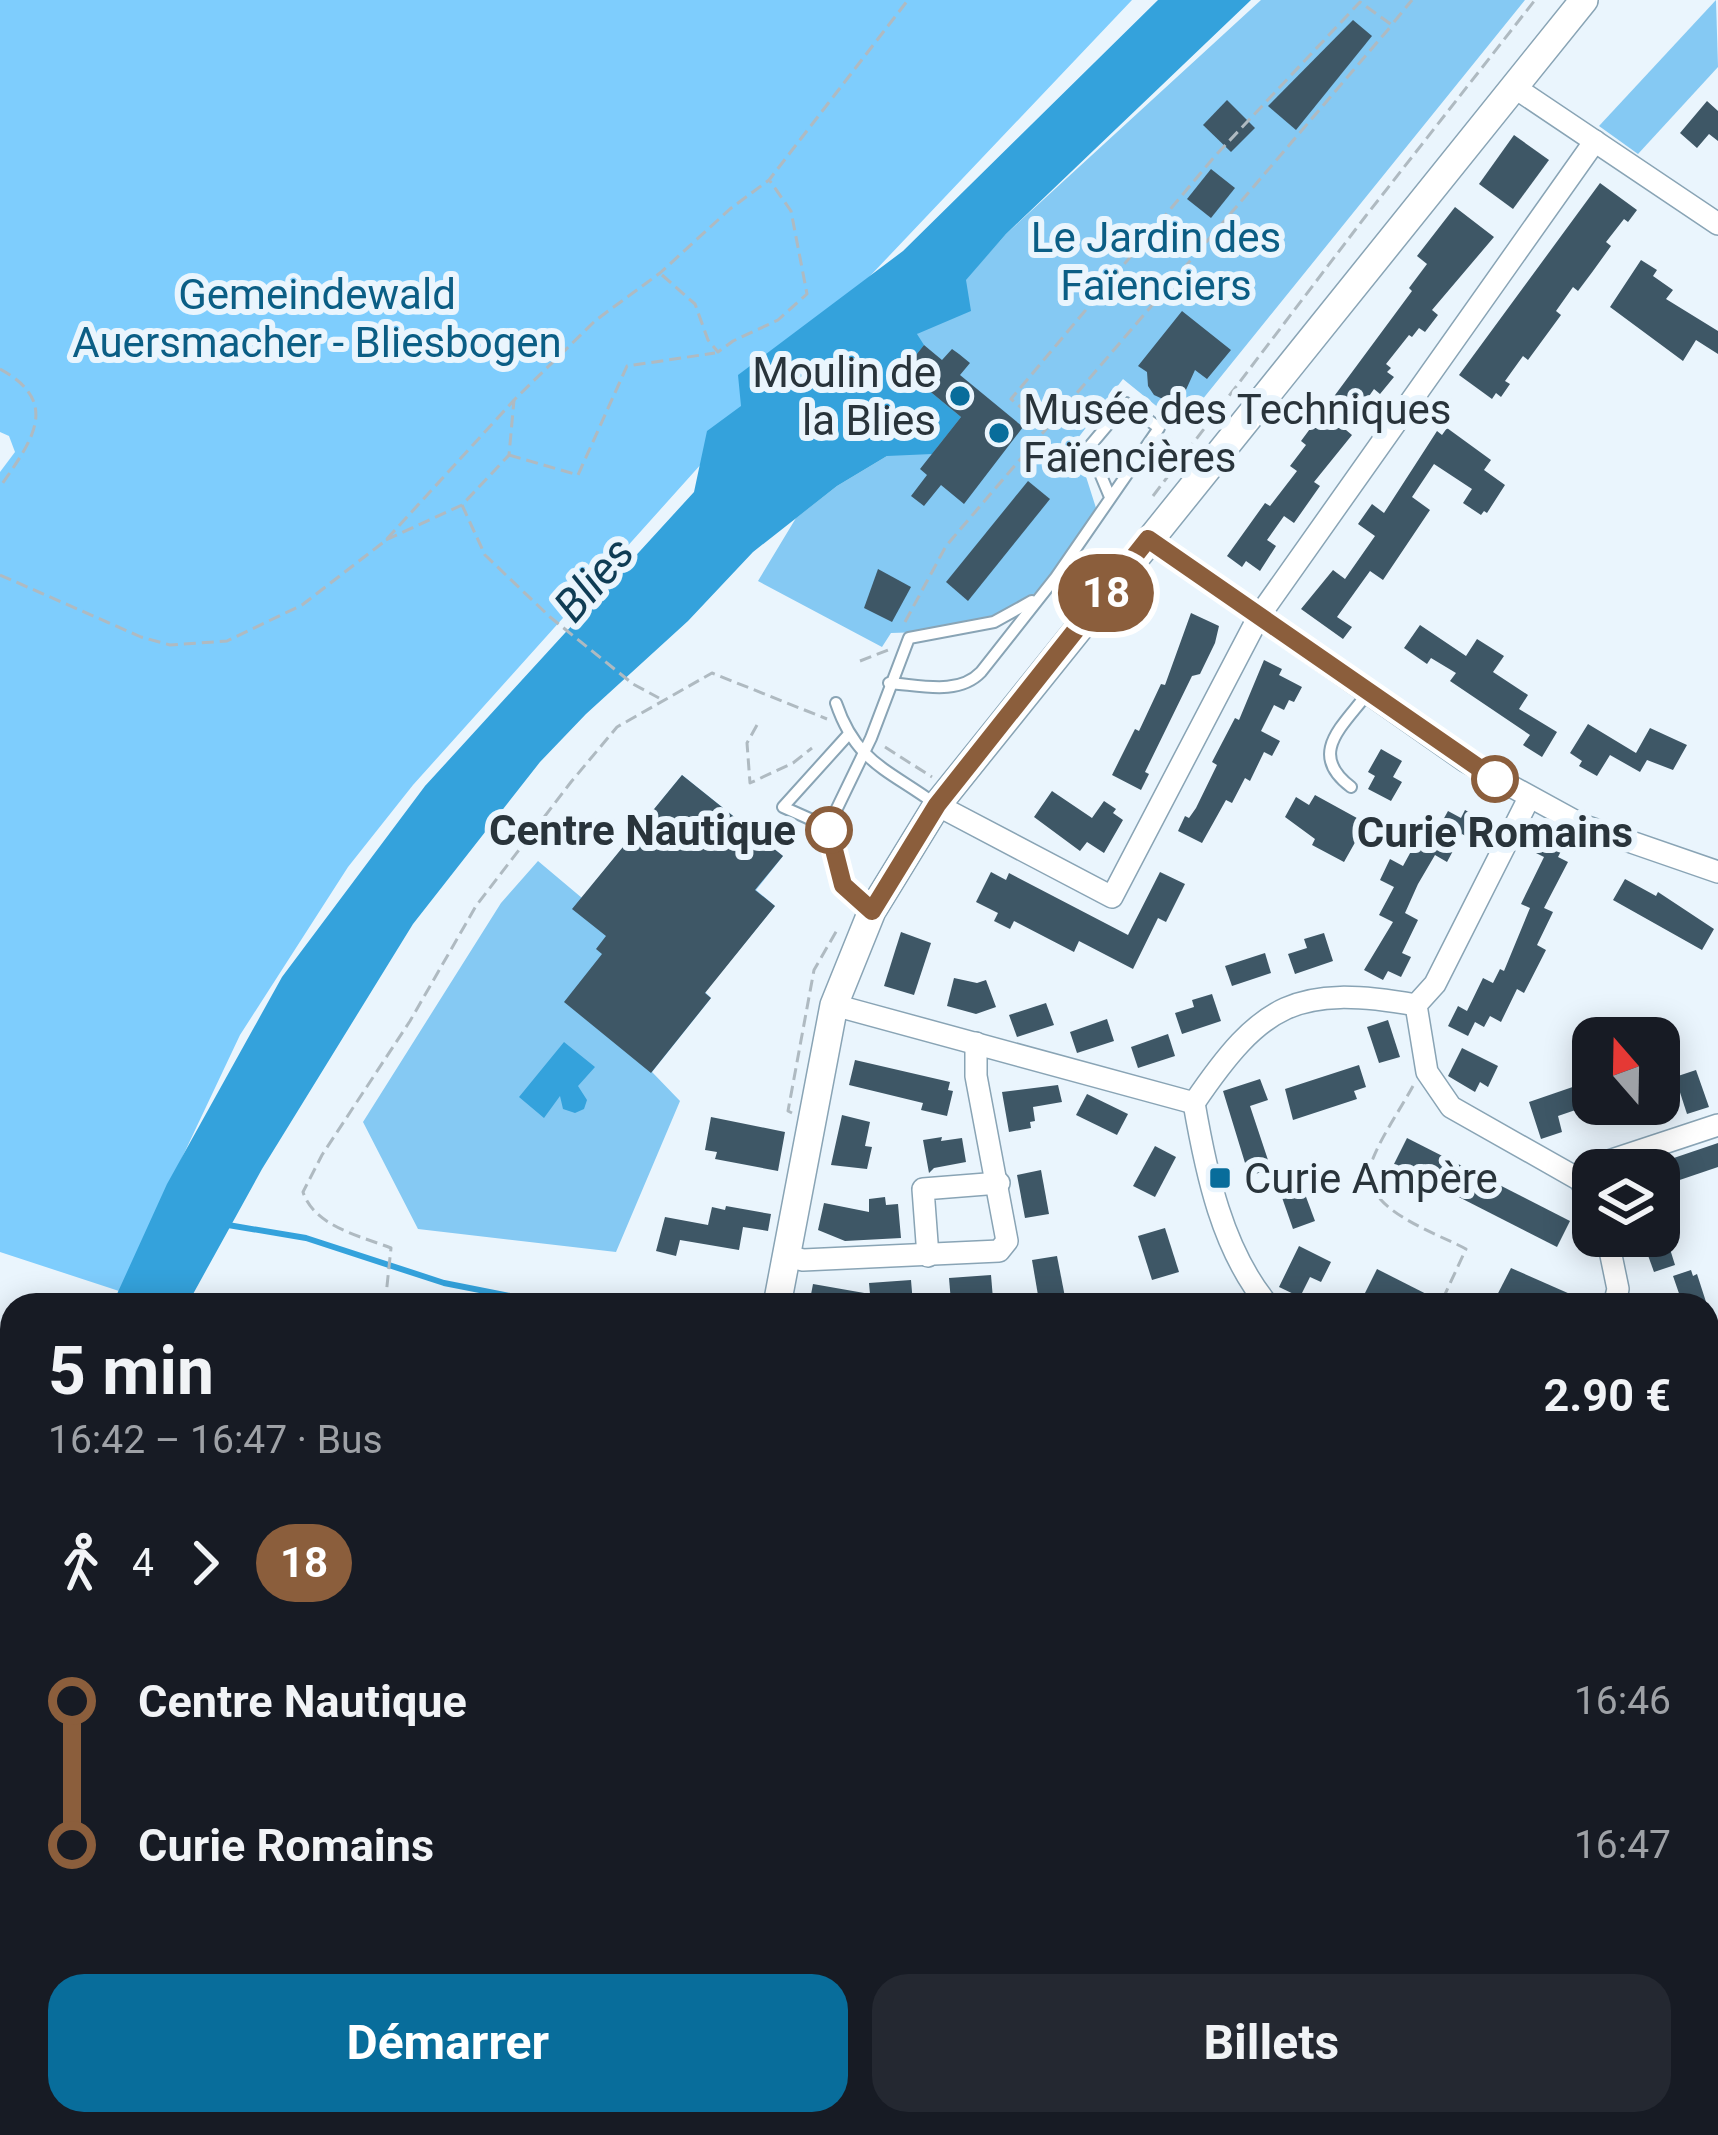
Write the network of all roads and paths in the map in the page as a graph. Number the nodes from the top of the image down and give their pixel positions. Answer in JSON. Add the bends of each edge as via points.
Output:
{"nodes":[{"id":1,"x":908,"y":0,"type":"edge"},
{"id":2,"x":1412,"y":0,"type":"edge"},
{"id":3,"x":1535,"y":0,"type":"edge"},
{"id":4,"x":1584,"y":0,"type":"edge"},
{"id":5,"x":1392,"y":25,"type":"junction"},
{"id":6,"x":1514,"y":86,"type":"junction"},
{"id":7,"x":1594,"y":141,"type":"junction"},
{"id":8,"x":769,"y":180,"type":"junction"},
{"id":9,"x":1718,"y":224,"type":"edge"},
{"id":10,"x":660,"y":274,"type":"junction"},
{"id":11,"x":718,"y":352,"type":"junction"},
{"id":12,"x":0,"y":369,"type":"edge"},
{"id":13,"x":515,"y":399,"type":"junction"},
{"id":14,"x":1044,"y":427,"type":"junction"},
{"id":15,"x":508,"y":455,"type":"junction"},
{"id":16,"x":0,"y":487,"type":"edge"},
{"id":17,"x":1110,"y":497,"type":"junction"},
{"id":18,"x":462,"y":505,"type":"junction"},
{"id":19,"x":1145,"y":507,"type":"dead end"},
{"id":20,"x":1148,"y":539,"type":"junction"},
{"id":21,"x":385,"y":541,"type":"junction"},
{"id":22,"x":0,"y":575,"type":"edge"},
{"id":23,"x":1040,"y":597,"type":"junction"},
{"id":24,"x":1259,"y":616,"type":"junction"},
{"id":25,"x":905,"y":634,"type":"junction"},
{"id":26,"x":891,"y":648,"type":"dead end"},
{"id":27,"x":860,"y":662,"type":"dead end"},
{"id":28,"x":889,"y":683,"type":"junction"},
{"id":29,"x":1369,"y":692,"type":"junction"},
{"id":30,"x":661,"y":699,"type":"junction"},
{"id":31,"x":836,"y":703,"type":"dead end"},
{"id":32,"x":757,"y":725,"type":"dead end"},
{"id":33,"x":846,"y":730,"type":"junction"},
{"id":34,"x":871,"y":738,"type":"junction"},
{"id":35,"x":812,"y":748,"type":"dead end"},
{"id":36,"x":863,"y":755,"type":"junction"},
{"id":37,"x":1351,"y":788,"type":"dead end"},
{"id":38,"x":935,"y":791,"type":"junction"},
{"id":39,"x":1528,"y":798,"type":"junction"},
{"id":40,"x":829,"y":827,"type":"junction"},
{"id":41,"x":1718,"y":872,"type":"edge"},
{"id":42,"x":872,"y":911,"type":"junction"},
{"id":43,"x":834,"y":1005,"type":"junction"},
{"id":44,"x":1416,"y":1006,"type":"junction"},
{"id":45,"x":976,"y":1043,"type":"junction"},
{"id":46,"x":1426,"y":1064,"type":"junction"},
{"id":47,"x":1194,"y":1103,"type":"junction"},
{"id":48,"x":1718,"y":1125,"type":"edge"},
{"id":49,"x":1645,"y":1149,"type":"edge"},
{"id":50,"x":1572,"y":1166,"type":"edge"},
{"id":51,"x":998,"y":1183,"type":"junction"},
{"id":52,"x":786,"y":1256,"type":"junction"},
{"id":53,"x":928,"y":1256,"type":"junction"},
{"id":54,"x":1611,"y":1257,"type":"edge"},
{"id":55,"x":386,"y":1293,"type":"edge"},
{"id":56,"x":779,"y":1293,"type":"edge"},
{"id":57,"x":1257,"y":1293,"type":"edge"},
{"id":58,"x":1446,"y":1293,"type":"edge"},
{"id":59,"x":1617,"y":1293,"type":"edge"}],
"edges":[{"from":1,"to":8,"type":"path"},
{"from":2,"to":5,"type":"path"},
{"from":3,"to":19,"type":"path"},
{"from":4,"to":6,"type":"main road"},
{"from":5,"to":14,"type":"path"},
{"from":5,"to":14,"type":"path","via":[[1360,2],[1215,156],[1011,399]]},
{"from":6,"to":7,"type":"street"},
{"from":6,"to":20,"type":"main road"},
{"from":7,"to":9,"type":"street"},
{"from":7,"to":24,"type":"street"},
{"from":8,"to":10,"type":"path"},
{"from":8,"to":11,"type":"path","via":[[791,211],[807,294]]},
{"from":10,"to":11,"type":"path","via":[[695,304]]},
{"from":10,"to":13,"type":"path","via":[[596,320]]},
{"from":11,"to":15,"type":"path","via":[[627,366],[578,475]]},
{"from":12,"to":16,"type":"path","via":[[21,381],[38,414],[34,437]]},
{"from":13,"to":15,"type":"path"},
{"from":13,"to":21,"type":"path"},
{"from":14,"to":25,"type":"path","via":[[946,546]]},
{"from":15,"to":18,"type":"path"},
{"from":17,"to":17,"type":"lane","via":[[1159,428],[1126,404],[1089,447]]},
{"from":17,"to":23,"type":"lane"},
{"from":18,"to":21,"type":"path"},
{"from":18,"to":30,"type":"path","via":[[485,555],[633,685]]},
{"from":20,"to":24,"type":"street"},
{"from":20,"to":38,"type":"main road"},
{"from":21,"to":22,"type":"path","via":[[264,626],[198,644],[141,637]]},
{"from":23,"to":25,"type":"lane","via":[[994,622]]},
{"from":23,"to":28,"type":"lane","via":[[968,685]]},
{"from":24,"to":29,"type":"street"},
{"from":24,"to":38,"type":"street","via":[[1112,897]]},
{"from":25,"to":28,"type":"lane"},
{"from":26,"to":27,"type":"path"},
{"from":28,"to":34,"type":"lane"},
{"from":29,"to":37,"type":"lane","via":[[1330,751],[1329,764]]},
{"from":29,"to":39,"type":"street"},
{"from":30,"to":33,"type":"path","via":[[712,673]]},
{"from":30,"to":55,"type":"path","via":[[617,727],[476,906],[303,1192],[308,1208],[339,1228],[391,1248]]},
{"from":31,"to":33,"type":"lane"},
{"from":32,"to":35,"type":"path","via":[[747,743],[750,783]]},
{"from":33,"to":36,"type":"lane"},
{"from":33,"to":40,"type":"lane","via":[[783,807]]},
{"from":34,"to":36,"type":"lane"},
{"from":34,"to":38,"type":"path"},
{"from":36,"to":38,"type":"lane"},
{"from":36,"to":40,"type":"lane"},
{"from":38,"to":42,"type":"main road"},
{"from":39,"to":41,"type":"street"},
{"from":39,"to":44,"type":"street","via":[[1435,984]]},
{"from":40,"to":42,"type":"lane","via":[[843,885]]},
{"from":42,"to":43,"type":"main road"},
{"from":43,"to":45,"type":"street"},
{"from":43,"to":52,"type":"main road"},
{"from":44,"to":46,"type":"street"},
{"from":44,"to":47,"type":"street","via":[[1354,994],[1310,998],[1260,1022]]},
{"from":45,"to":47,"type":"street"},
{"from":45,"to":51,"type":"street"},
{"from":46,"to":50,"type":"street","via":[[1451,1107]]},
{"from":46,"to":58,"type":"path","via":[[1369,1180],[1381,1204],[1466,1249]]},
{"from":47,"to":57,"type":"street","via":[[1221,1220]]},
{"from":48,"to":49,"type":"street"},
{"from":51,"to":53,"type":"street","via":[[923,1189]]},
{"from":51,"to":53,"type":"street","via":[[1007,1240],[1000,1251]]},
{"from":52,"to":53,"type":"street"},
{"from":52,"to":56,"type":"main road"},
{"from":54,"to":59,"type":"street"}]}
